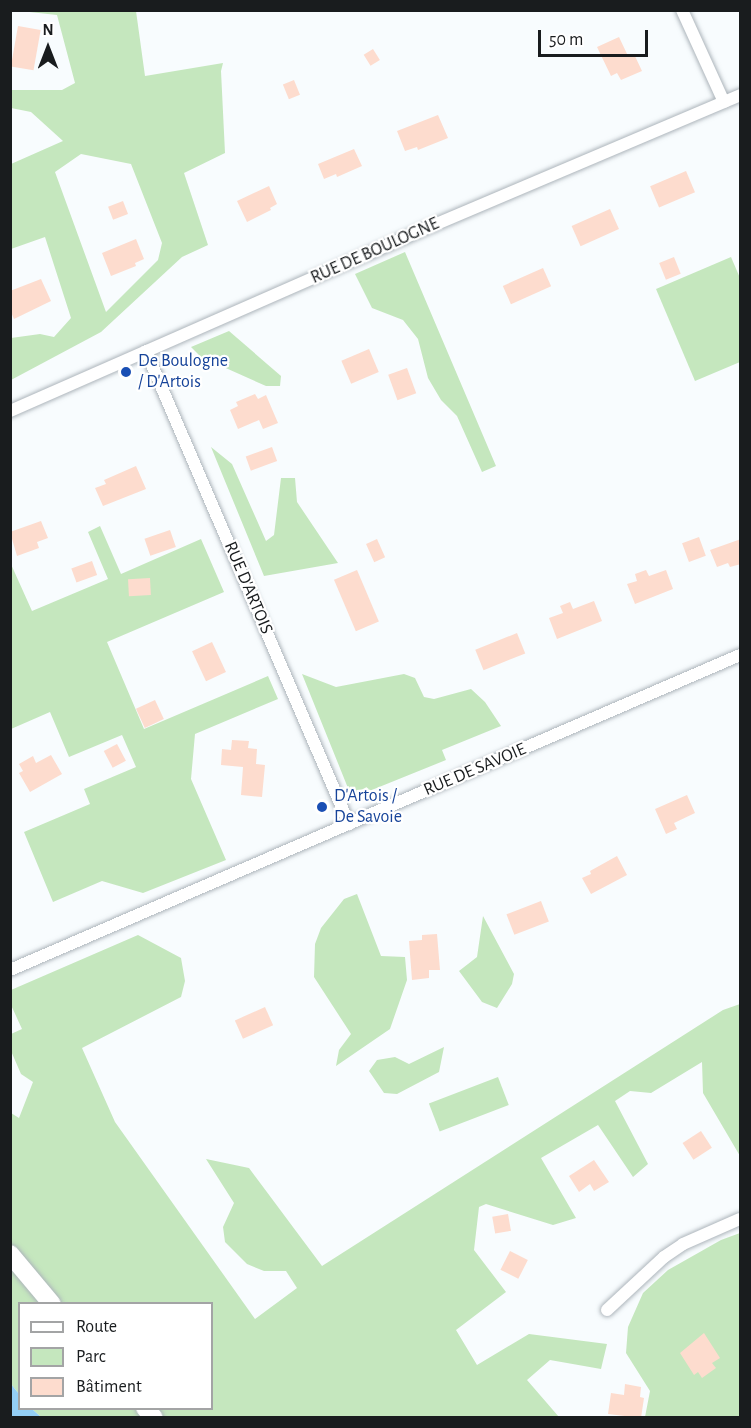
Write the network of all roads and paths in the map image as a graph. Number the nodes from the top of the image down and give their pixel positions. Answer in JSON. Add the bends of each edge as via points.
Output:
{"nodes":[{"id":1,"x":682,"y":10,"type":"edge"},
{"id":2,"x":741,"y":95,"type":"edge"},
{"id":3,"x":724,"y":102,"type":"junction"},
{"id":4,"x":146,"y":351,"type":"junction"},
{"id":5,"x":10,"y":411,"type":"edge"},
{"id":6,"x":741,"y":655,"type":"edge"},
{"id":7,"x":349,"y":824,"type":"junction"},
{"id":8,"x":10,"y":970,"type":"edge"},
{"id":9,"x":741,"y":1219,"type":"edge"},
{"id":10,"x":10,"y":1254,"type":"edge"},
{"id":11,"x":50,"y":1302,"type":"edge"},
{"id":12,"x":607,"y":1310,"type":"dead end"}],
"edges":[{"from":1,"to":3,"type":"street"},
{"from":2,"to":3,"type":"street","name":"RUE DE BOULOGNE"},
{"from":3,"to":4,"type":"street","name":"RUE DE BOULOGNE"},
{"from":4,"to":5,"type":"street","name":"RUE DE BOULOGNE"},
{"from":4,"to":7,"type":"street","name":"RUE D'ARTOIS"},
{"from":6,"to":7,"type":"street","name":"RUE DE SAVOIE"},
{"from":7,"to":8,"type":"street","name":"RUE DE SAVOIE"},
{"from":9,"to":12,"type":"street","via":[[663,1257]]},
{"from":10,"to":11,"type":"street"}]}
